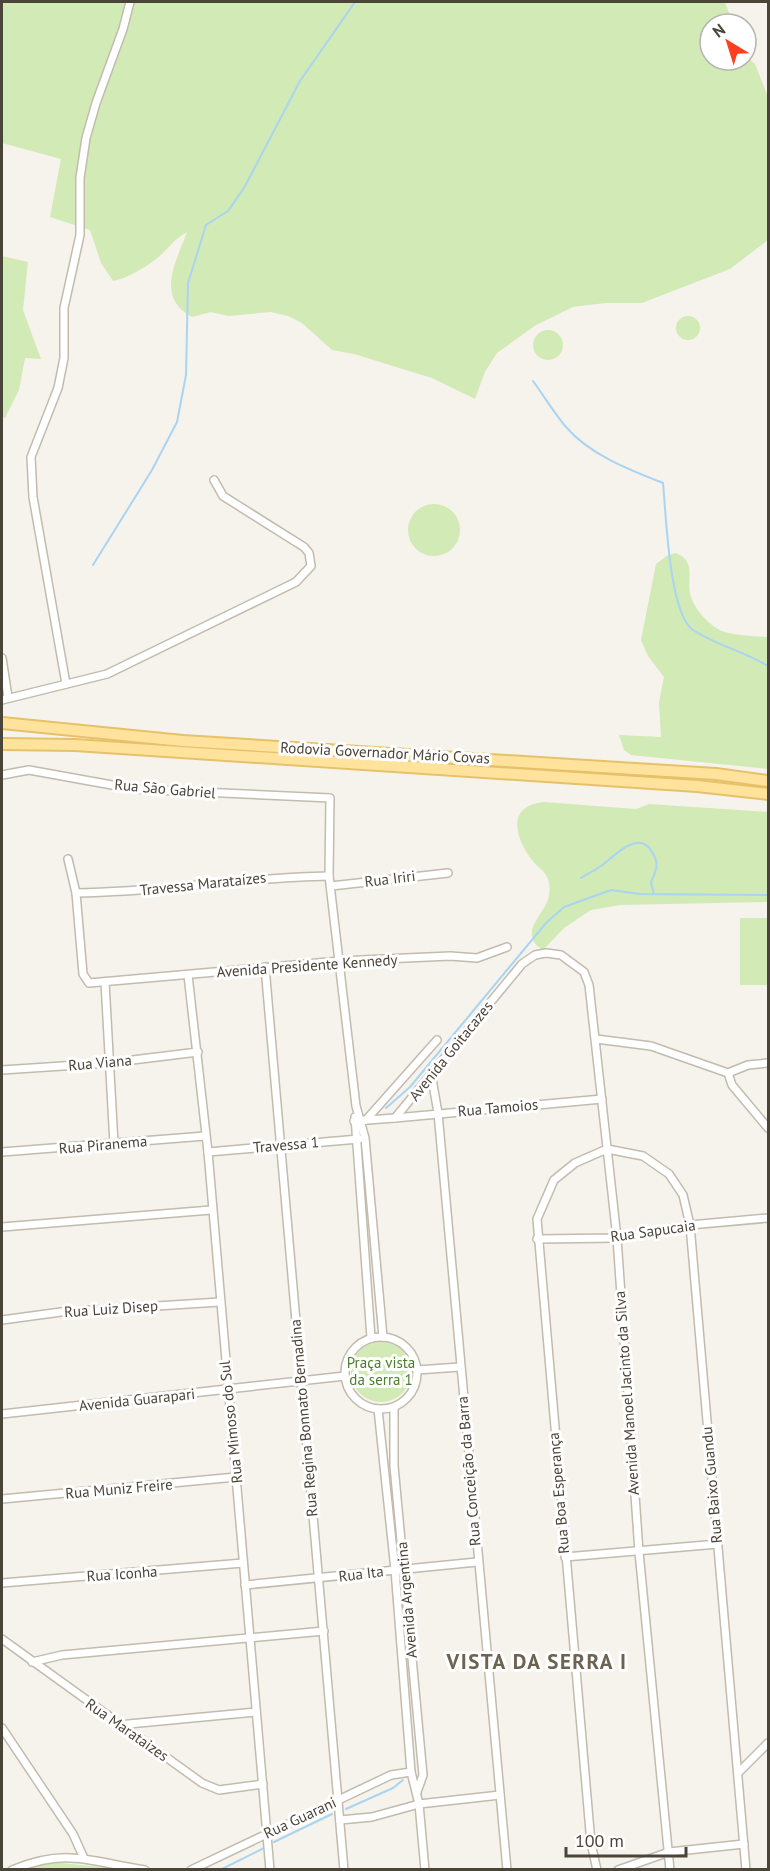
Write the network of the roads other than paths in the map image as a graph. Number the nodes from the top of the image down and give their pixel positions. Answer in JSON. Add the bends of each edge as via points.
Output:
{"nodes":[{"id":1,"x":130,"y":2,"type":"edge"},
{"id":2,"x":214,"y":480,"type":"dead end"},
{"id":3,"x":2,"y":658,"type":"edge"},
{"id":4,"x":66,"y":684,"type":"junction"},
{"id":5,"x":5,"y":699,"type":"edge"},
{"id":6,"x":2,"y":723,"type":"edge"},
{"id":7,"x":2,"y":744,"type":"edge"},
{"id":8,"x":716,"y":774,"type":"junction"},
{"id":9,"x":768,"y":774,"type":"edge"},
{"id":10,"x":2,"y":775,"type":"edge"},
{"id":11,"x":768,"y":781,"type":"edge"},
{"id":12,"x":768,"y":794,"type":"edge"},
{"id":13,"x":68,"y":859,"type":"dead end"},
{"id":14,"x":448,"y":873,"type":"dead end"},
{"id":15,"x":329,"y":876,"type":"junction"},
{"id":16,"x":331,"y":886,"type":"junction"},
{"id":17,"x":76,"y":893,"type":"junction"},
{"id":18,"x":507,"y":947,"type":"dead end"},
{"id":19,"x":535,"y":956,"type":"joint"},
{"id":20,"x":340,"y":961,"type":"junction"},
{"id":21,"x":265,"y":967,"type":"junction"},
{"id":22,"x":188,"y":975,"type":"junction"},
{"id":23,"x":105,"y":982,"type":"junction"},
{"id":24,"x":596,"y":1039,"type":"junction"},
{"id":25,"x":437,"y":1040,"type":"dead end"},
{"id":26,"x":198,"y":1052,"type":"junction"},
{"id":27,"x":108,"y":1063,"type":"junction"},
{"id":28,"x":768,"y":1063,"type":"edge"},
{"id":29,"x":2,"y":1070,"type":"edge"},
{"id":30,"x":728,"y":1072,"type":"junction"},
{"id":31,"x":431,"y":1073,"type":"junction"},
{"id":32,"x":602,"y":1100,"type":"junction"},
{"id":33,"x":438,"y":1113,"type":"junction"},
{"id":34,"x":396,"y":1118,"type":"junction"},
{"id":35,"x":360,"y":1120,"type":"junction"},
{"id":36,"x":768,"y":1128,"type":"edge"},
{"id":37,"x":205,"y":1136,"type":"junction"},
{"id":38,"x":365,"y":1138,"type":"junction"},
{"id":39,"x":356,"y":1140,"type":"junction"},
{"id":40,"x":114,"y":1144,"type":"junction"},
{"id":41,"x":280,"y":1146,"type":"junction"},
{"id":42,"x":607,"y":1149,"type":"junction"},
{"id":43,"x":2,"y":1152,"type":"edge"},
{"id":44,"x":208,"y":1152,"type":"junction"},
{"id":45,"x":211,"y":1210,"type":"junction"},
{"id":46,"x":768,"y":1218,"type":"edge"},
{"id":47,"x":690,"y":1225,"type":"junction"},
{"id":48,"x":2,"y":1227,"type":"edge"},
{"id":49,"x":616,"y":1238,"type":"junction"},
{"id":50,"x":537,"y":1239,"type":"junction"},
{"id":51,"x":220,"y":1302,"type":"junction"},
{"id":52,"x":2,"y":1320,"type":"edge"},
{"id":53,"x":383,"y":1337,"type":"junction"},
{"id":54,"x":371,"y":1338,"type":"junction"},
{"id":55,"x":460,"y":1367,"type":"junction"},
{"id":56,"x":417,"y":1370,"type":"junction"},
{"id":57,"x":345,"y":1376,"type":"junction"},
{"id":58,"x":301,"y":1379,"type":"junction"},
{"id":59,"x":226,"y":1391,"type":"junction"},
{"id":60,"x":394,"y":1407,"type":"junction"},
{"id":61,"x":378,"y":1409,"type":"junction"},
{"id":62,"x":2,"y":1414,"type":"edge"},
{"id":63,"x":236,"y":1477,"type":"junction"},
{"id":64,"x":2,"y":1499,"type":"edge"},
{"id":65,"x":718,"y":1544,"type":"junction"},
{"id":66,"x":639,"y":1552,"type":"junction"},
{"id":67,"x":565,"y":1557,"type":"junction"},
{"id":68,"x":477,"y":1562,"type":"junction"},
{"id":69,"x":243,"y":1563,"type":"junction"},
{"id":70,"x":404,"y":1569,"type":"junction"},
{"id":71,"x":395,"y":1570,"type":"junction"},
{"id":72,"x":319,"y":1580,"type":"junction"},
{"id":73,"x":2,"y":1582,"type":"edge"},
{"id":74,"x":245,"y":1585,"type":"junction"},
{"id":75,"x":324,"y":1631,"type":"junction"},
{"id":76,"x":250,"y":1636,"type":"junction"},
{"id":77,"x":2,"y":1639,"type":"edge"},
{"id":78,"x":32,"y":1662,"type":"junction"},
{"id":79,"x":256,"y":1712,"type":"junction"},
{"id":80,"x":118,"y":1725,"type":"junction"},
{"id":81,"x":2,"y":1728,"type":"edge"},
{"id":82,"x":768,"y":1743,"type":"edge"},
{"id":83,"x":411,"y":1772,"type":"junction"},
{"id":84,"x":739,"y":1772,"type":"junction"},
{"id":85,"x":263,"y":1784,"type":"junction"},
{"id":86,"x":417,"y":1792,"type":"junction"},
{"id":87,"x":500,"y":1795,"type":"junction"},
{"id":88,"x":337,"y":1801,"type":"junction"},
{"id":89,"x":419,"y":1804,"type":"junction"},
{"id":90,"x":340,"y":1820,"type":"junction"},
{"id":91,"x":267,"y":1833,"type":"junction"},
{"id":92,"x":744,"y":1844,"type":"junction"},
{"id":93,"x":669,"y":1852,"type":"junction"},
{"id":94,"x":83,"y":1856,"type":"junction"},
{"id":95,"x":12,"y":1869,"type":"edge"},
{"id":96,"x":145,"y":1869,"type":"edge"},
{"id":97,"x":191,"y":1869,"type":"edge"},
{"id":98,"x":270,"y":1869,"type":"edge"},
{"id":99,"x":344,"y":1869,"type":"edge"},
{"id":100,"x":425,"y":1869,"type":"edge"},
{"id":101,"x":507,"y":1869,"type":"edge"},
{"id":102,"x":597,"y":1869,"type":"edge"},
{"id":103,"x":618,"y":1869,"type":"edge"},
{"id":104,"x":670,"y":1869,"type":"edge"},
{"id":105,"x":746,"y":1869,"type":"edge"}],
"edges":[{"from":1,"to":4,"type":"street","via":[[86,138],[80,178],[80,235],[64,308],[64,358],[58,388],[31,457],[33,497]]},
{"from":2,"to":4,"type":"street","via":[[223,496],[304,547],[311,566],[296,582],[183,639],[107,674]]},
{"from":3,"to":5,"type":"street"},
{"from":4,"to":5,"type":"street"},
{"from":6,"to":8,"type":"main road","name":"Rodovia Governador Mário Covas","via":[[183,741]]},
{"from":7,"to":12,"type":"main road","name":"Rodovia Governador Mário Covas","via":[[75,745]]},
{"from":8,"to":9,"type":"main road"},
{"from":8,"to":11,"type":"main road","name":"Rodovia Governador Mário Covas"},
{"from":10,"to":15,"type":"street","name":"Rua São Gabriel","via":[[29,770],[134,789],[330,798]]},
{"from":13,"to":17,"type":"street"},
{"from":14,"to":16,"type":"street","name":"Rua Iriri"},
{"from":15,"to":16,"type":"street"},
{"from":15,"to":17,"type":"street","name":"Travessa Marataízes","via":[[280,876]]},
{"from":16,"to":20,"type":"street"},
{"from":17,"to":23,"type":"street","via":[[83,974],[89,983]]},
{"from":18,"to":20,"type":"street","name":"Avenida Presidente Kennedy","via":[[477,958]]},
{"from":19,"to":24,"type":"street","name":"Avenida Manoel Jacinto da Silva","via":[[561,955],[584,972]]},
{"from":19,"to":31,"type":"street","name":"Avenida Goitacazes","via":[[522,964]]},
{"from":20,"to":21,"type":"street","name":"Avenida Presidente Kennedy"},
{"from":20,"to":35,"type":"street"},
{"from":21,"to":22,"type":"street","name":"Avenida Presidente Kennedy"},
{"from":21,"to":41,"type":"street","name":"Rua Regina Bonnato Bernadina"},
{"from":22,"to":23,"type":"street","name":"Avenida Presidente Kennedy"},
{"from":22,"to":26,"type":"street","name":"Rua Mimoso do Sul"},
{"from":23,"to":27,"type":"street"},
{"from":24,"to":30,"type":"street","via":[[651,1046]]},
{"from":24,"to":32,"type":"street","name":"Avenida Manoel Jacinto da Silva"},
{"from":25,"to":35,"type":"street"},
{"from":26,"to":27,"type":"street","name":"Rua Viana"},
{"from":26,"to":37,"type":"street","name":"Rua Mimoso do Sul"},
{"from":27,"to":29,"type":"street","name":"Rua Viana"},
{"from":27,"to":40,"type":"street"},
{"from":28,"to":30,"type":"street"},
{"from":30,"to":36,"type":"street","via":[[732,1085]]},
{"from":31,"to":33,"type":"street","name":"Rua Conceição da Barra"},
{"from":31,"to":34,"type":"street","name":"Avenida Goitacazes"},
{"from":32,"to":33,"type":"street","name":"Rua Tamoios"},
{"from":32,"to":42,"type":"street","name":"Avenida Manoel Jacinto da Silva"},
{"from":33,"to":34,"type":"street","name":"Rua Tamoios"},
{"from":33,"to":55,"type":"street","name":"Rua Conceição da Barra"},
{"from":34,"to":35,"type":"street"},
{"from":35,"to":38,"type":"street"},
{"from":35,"to":39,"type":"street"},
{"from":37,"to":40,"type":"street","name":"Rua Piranema"},
{"from":37,"to":44,"type":"street","name":"Rua Mimoso do Sul"},
{"from":38,"to":39,"type":"street","name":"Travessa 1"},
{"from":38,"to":53,"type":"street"},
{"from":39,"to":41,"type":"street","name":"Travessa 1"},
{"from":39,"to":54,"type":"street"},
{"from":40,"to":43,"type":"street","name":"Rua Piranema"},
{"from":41,"to":44,"type":"street","name":"Travessa 1"},
{"from":41,"to":58,"type":"street","name":"Rua Regina Bonnato Bernadina"},
{"from":42,"to":47,"type":"street","name":"Rua Baixo Guandu","via":[[643,1156],[669,1174],[683,1195]]},
{"from":42,"to":49,"type":"street","name":"Avenida Manoel Jacinto da Silva"},
{"from":42,"to":50,"type":"street","name":"Rua Boa Esperança","via":[[575,1163],[554,1180],[537,1219]]},
{"from":44,"to":45,"type":"street","name":"Rua Mimoso do Sul"},
{"from":45,"to":48,"type":"street"},
{"from":45,"to":51,"type":"street","name":"Rua Mimoso do Sul"},
{"from":46,"to":47,"type":"street","name":"Rua Sapucaia"},
{"from":47,"to":49,"type":"street","name":"Rua Sapucaia"},
{"from":47,"to":65,"type":"street","name":"Rua Baixo Guandu"},
{"from":49,"to":50,"type":"street","name":"Rua Sapucaia"},
{"from":49,"to":66,"type":"street","name":"Avenida Manoel Jacinto da Silva"},
{"from":50,"to":67,"type":"street","name":"Rua Boa Esperança"},
{"from":51,"to":52,"type":"street","name":"Rua Luiz Disep","via":[[61,1312]]},
{"from":51,"to":59,"type":"street","name":"Rua Mimoso do Sul"},
{"from":53,"to":54,"type":"street"},
{"from":53,"to":56,"type":"street","via":[[406,1346]]},
{"from":54,"to":57,"type":"street","via":[[352,1351]]},
{"from":55,"to":56,"type":"street"},
{"from":55,"to":68,"type":"street","name":"Rua Conceição da Barra"},
{"from":56,"to":60,"type":"street","via":[[413,1389]]},
{"from":57,"to":58,"type":"street","name":"Avenida Guarapari"},
{"from":57,"to":61,"type":"street","via":[[356,1400]]},
{"from":58,"to":59,"type":"street","name":"Avenida Guarapari"},
{"from":58,"to":72,"type":"street","name":"Rua Regina Bonnato Bernadina"},
{"from":59,"to":62,"type":"street","name":"Avenida Guarapari"},
{"from":59,"to":63,"type":"street","name":"Rua Mimoso do Sul"},
{"from":60,"to":61,"type":"street"},
{"from":60,"to":70,"type":"street","name":"Avenida Argentina","via":[[393,1444]]},
{"from":61,"to":71,"type":"street","name":"Avenida Argentina"},
{"from":63,"to":64,"type":"street","name":"Rua Muniz Freire"},
{"from":63,"to":69,"type":"street","name":"Rua Mimoso do Sul"},
{"from":65,"to":66,"type":"street"},
{"from":65,"to":84,"type":"street","name":"Rua Baixo Guandu"},
{"from":66,"to":67,"type":"street"},
{"from":66,"to":93,"type":"street","name":"Avenida Manoel Jacinto da Silva"},
{"from":67,"to":102,"type":"street","name":"Rua Boa Esperança","via":[[591,1843]]},
{"from":68,"to":70,"type":"street","name":"Rua Ita"},
{"from":68,"to":87,"type":"street","name":"Rua Conceição da Barra"},
{"from":69,"to":73,"type":"street","name":"Rua Iconha"},
{"from":69,"to":74,"type":"street","name":"Rua Mimoso do Sul"},
{"from":70,"to":71,"type":"street","name":"Rua Ita"},
{"from":70,"to":86,"type":"street","name":"Avenida Argentina","via":[[423,1775]]},
{"from":71,"to":72,"type":"street","name":"Rua Ita"},
{"from":71,"to":83,"type":"street","name":"Avenida Argentina"},
{"from":72,"to":74,"type":"street","name":"Rua Ita"},
{"from":72,"to":75,"type":"street","name":"Rua Regina Bonnato Bernadina"},
{"from":74,"to":76,"type":"street","name":"Rua Mimoso do Sul"},
{"from":75,"to":76,"type":"street"},
{"from":75,"to":88,"type":"street","name":"Rua Regina Bonnato Bernadina"},
{"from":76,"to":78,"type":"street","via":[[62,1655]]},
{"from":76,"to":79,"type":"street","name":"Rua Mimoso do Sul"},
{"from":77,"to":78,"type":"street","name":"Rua Marataizes"},
{"from":78,"to":80,"type":"street","name":"Rua Marataizes"},
{"from":79,"to":80,"type":"street"},
{"from":79,"to":85,"type":"street","name":"Rua Mimoso do Sul"},
{"from":80,"to":85,"type":"street","name":"Rua Marataizes","via":[[210,1787],[231,1790]]},
{"from":81,"to":94,"type":"street","via":[[73,1834]]},
{"from":82,"to":84,"type":"street"},
{"from":83,"to":86,"type":"street","name":"Avenida Argentina"},
{"from":83,"to":88,"type":"street","name":"Rua Guarani","via":[[395,1773]]},
{"from":84,"to":92,"type":"street","name":"Rua Baixo Guandu"},
{"from":85,"to":91,"type":"street","name":"Rua Mimoso do Sul"},
{"from":86,"to":89,"type":"street","name":"Avenida Argentina"},
{"from":87,"to":89,"type":"street"},
{"from":87,"to":101,"type":"street","name":"Rua Conceição da Barra"},
{"from":88,"to":90,"type":"street","name":"Rua Regina Bonnato Bernadina"},
{"from":88,"to":91,"type":"street","name":"Rua Guarani"},
{"from":89,"to":90,"type":"street","via":[[372,1817]]},
{"from":89,"to":100,"type":"street","name":"Avenida Argentina"},
{"from":90,"to":99,"type":"street","name":"Rua Regina Bonnato Bernadina"},
{"from":91,"to":97,"type":"street","name":"Rua Guarani"},
{"from":91,"to":98,"type":"street","name":"Rua Mimoso do Sul"},
{"from":92,"to":93,"type":"street"},
{"from":92,"to":105,"type":"street","name":"Rua Baixo Guandu"},
{"from":93,"to":103,"type":"street"},
{"from":93,"to":104,"type":"street","name":"Avenida Manoel Jacinto da Silva"},
{"from":94,"to":95,"type":"street"},
{"from":94,"to":96,"type":"street"}]}
